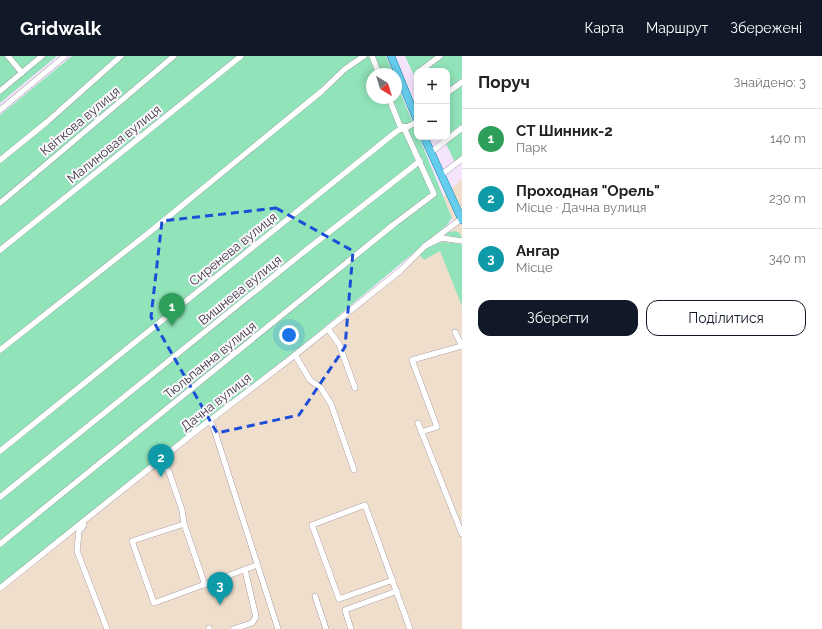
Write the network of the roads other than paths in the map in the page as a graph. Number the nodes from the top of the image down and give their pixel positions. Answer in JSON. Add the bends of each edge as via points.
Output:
{"nodes":[{"id":1,"x":8,"y":56,"type":"edge"},
{"id":2,"x":42,"y":56,"type":"edge"},
{"id":3,"x":66,"y":56,"type":"edge"},
{"id":4,"x":122,"y":56,"type":"edge"},
{"id":5,"x":174,"y":56,"type":"edge"},
{"id":6,"x":241,"y":56,"type":"edge"},
{"id":7,"x":364,"y":56,"type":"edge"},
{"id":8,"x":372,"y":56,"type":"edge"},
{"id":9,"x":390,"y":56,"type":"edge"},
{"id":10,"x":440,"y":56,"type":"edge"},
{"id":11,"x":377,"y":68,"type":"edge"},
{"id":12,"x":424,"y":68,"type":"edge"},
{"id":13,"x":22,"y":73,"type":"junction"},
{"id":14,"x":462,"y":82,"type":"edge"},
{"id":15,"x":0,"y":91,"type":"edge"},
{"id":16,"x":450,"y":91,"type":"edge"},
{"id":17,"x":391,"y":104,"type":"edge"},
{"id":18,"x":0,"y":110,"type":"edge"},
{"id":19,"x":414,"y":111,"type":"edge"},
{"id":20,"x":414,"y":121,"type":"edge"},
{"id":21,"x":407,"y":127,"type":"junction"},
{"id":22,"x":462,"y":128,"type":"edge"},
{"id":23,"x":425,"y":140,"type":"edge"},
{"id":24,"x":431,"y":152,"type":"junction"},
{"id":25,"x":0,"y":160,"type":"edge"},
{"id":26,"x":462,"y":160,"type":"edge"},
{"id":27,"x":420,"y":162,"type":"junction"},
{"id":28,"x":441,"y":175,"type":"junction"},
{"id":29,"x":0,"y":203,"type":"edge"},
{"id":30,"x":462,"y":219,"type":"edge"},
{"id":31,"x":462,"y":241,"type":"edge"},
{"id":32,"x":425,"y":246,"type":"junction"},
{"id":33,"x":0,"y":250,"type":"edge"},
{"id":34,"x":328,"y":329,"type":"junction"},
{"id":35,"x":454,"y":332,"type":"dead end"},
{"id":36,"x":0,"y":350,"type":"edge"},
{"id":37,"x":295,"y":355,"type":"junction"},
{"id":38,"x":355,"y":388,"type":"dead end"},
{"id":39,"x":209,"y":421,"type":"junction"},
{"id":40,"x":418,"y":423,"type":"dead end"},
{"id":41,"x":421,"y":432,"type":"junction"},
{"id":42,"x":0,"y":451,"type":"edge"},
{"id":43,"x":161,"y":459,"type":"junction"},
{"id":44,"x":354,"y":470,"type":"dead end"},
{"id":45,"x":0,"y":496,"type":"edge"},
{"id":46,"x":91,"y":517,"type":"junction"},
{"id":47,"x":184,"y":524,"type":"junction"},
{"id":48,"x":462,"y":534,"type":"edge"},
{"id":49,"x":0,"y":544,"type":"edge"},
{"id":50,"x":257,"y":565,"type":"junction"},
{"id":51,"x":245,"y":570,"type":"junction"},
{"id":52,"x":393,"y":580,"type":"junction"},
{"id":53,"x":205,"y":585,"type":"junction"},
{"id":54,"x":0,"y":588,"type":"edge"},
{"id":55,"x":397,"y":591,"type":"junction"},
{"id":56,"x":315,"y":596,"type":"dead end"},
{"id":57,"x":107,"y":629,"type":"edge"},
{"id":58,"x":233,"y":629,"type":"edge"},
{"id":59,"x":278,"y":629,"type":"edge"},
{"id":60,"x":326,"y":629,"type":"edge"},
{"id":61,"x":351,"y":629,"type":"edge"},
{"id":62,"x":410,"y":629,"type":"edge"}],
"edges":[{"from":1,"to":13,"type":"street"},
{"from":2,"to":13,"type":"street"},
{"from":3,"to":18,"type":"street"},
{"from":4,"to":25,"type":"street"},
{"from":5,"to":29,"type":"street","name":"Квіткова вулиця"},
{"from":6,"to":33,"type":"street","name":"Малиновая вулиця"},
{"from":7,"to":36,"type":"street","via":[[345,69],[322,91],[151,231]]},
{"from":8,"to":11,"type":"street"},
{"from":9,"to":19,"type":"main road"},
{"from":10,"to":12,"type":"street"},
{"from":13,"to":15,"type":"street"},
{"from":14,"to":16,"type":"street"},
{"from":17,"to":21,"type":"street","via":[[400,126]]},
{"from":20,"to":21,"type":"street","name":"Сиренева вулиця"},
{"from":21,"to":27,"type":"street","via":[[405,130]]},
{"from":21,"to":42,"type":"street","name":"Сиренева вулиця","via":[[396,131]]},
{"from":22,"to":24,"type":"street"},
{"from":23,"to":24,"type":"main road"},
{"from":24,"to":28,"type":"main road"},
{"from":26,"to":28,"type":"street"},
{"from":27,"to":45,"type":"street","name":"Вишнева вулиця"},
{"from":27,"to":49,"type":"street","name":"Тюльпанна вулиця","via":[[434,194]]},
{"from":28,"to":30,"type":"main road"},
{"from":30,"to":32,"type":"street"},
{"from":31,"to":32,"type":"street","via":[[442,238]]},
{"from":32,"to":34,"type":"street","name":"Дачна вулиця","via":[[401,270]]},
{"from":34,"to":37,"type":"street","name":"Дачна вулиця"},
{"from":34,"to":38,"type":"street","via":[[339,344]]},
{"from":35,"to":41,"type":"street","via":[[462,346],[412,360],[437,427]]},
{"from":37,"to":39,"type":"street","name":"Дачна вулиця"},
{"from":37,"to":44,"type":"street","via":[[310,380],[321,388],[331,404]]},
{"from":39,"to":43,"type":"street","name":"Дачна вулиця"},
{"from":39,"to":50,"type":"street","via":[[213,426]]},
{"from":40,"to":41,"type":"street"},
{"from":41,"to":48,"type":"street"},
{"from":43,"to":46,"type":"street","name":"Дачна вулиця"},
{"from":43,"to":47,"type":"street","via":[[182,510]]},
{"from":46,"to":54,"type":"street","name":"Дачна вулиця"},
{"from":46,"to":57,"type":"street","via":[[79,531],[77,551]]},
{"from":47,"to":53,"type":"street"},
{"from":47,"to":53,"type":"street","via":[[132,541],[146,582],[154,603]]},
{"from":50,"to":51,"type":"street"},
{"from":50,"to":59,"type":"street"},
{"from":51,"to":53,"type":"street"},
{"from":51,"to":58,"type":"street","via":[[256,617],[252,623]]},
{"from":52,"to":52,"type":"street","via":[[339,599],[312,525],[365,505]]},
{"from":52,"to":55,"type":"street"},
{"from":55,"to":61,"type":"street","via":[[345,610]]},
{"from":55,"to":62,"type":"street"},
{"from":56,"to":60,"type":"street"}]}
